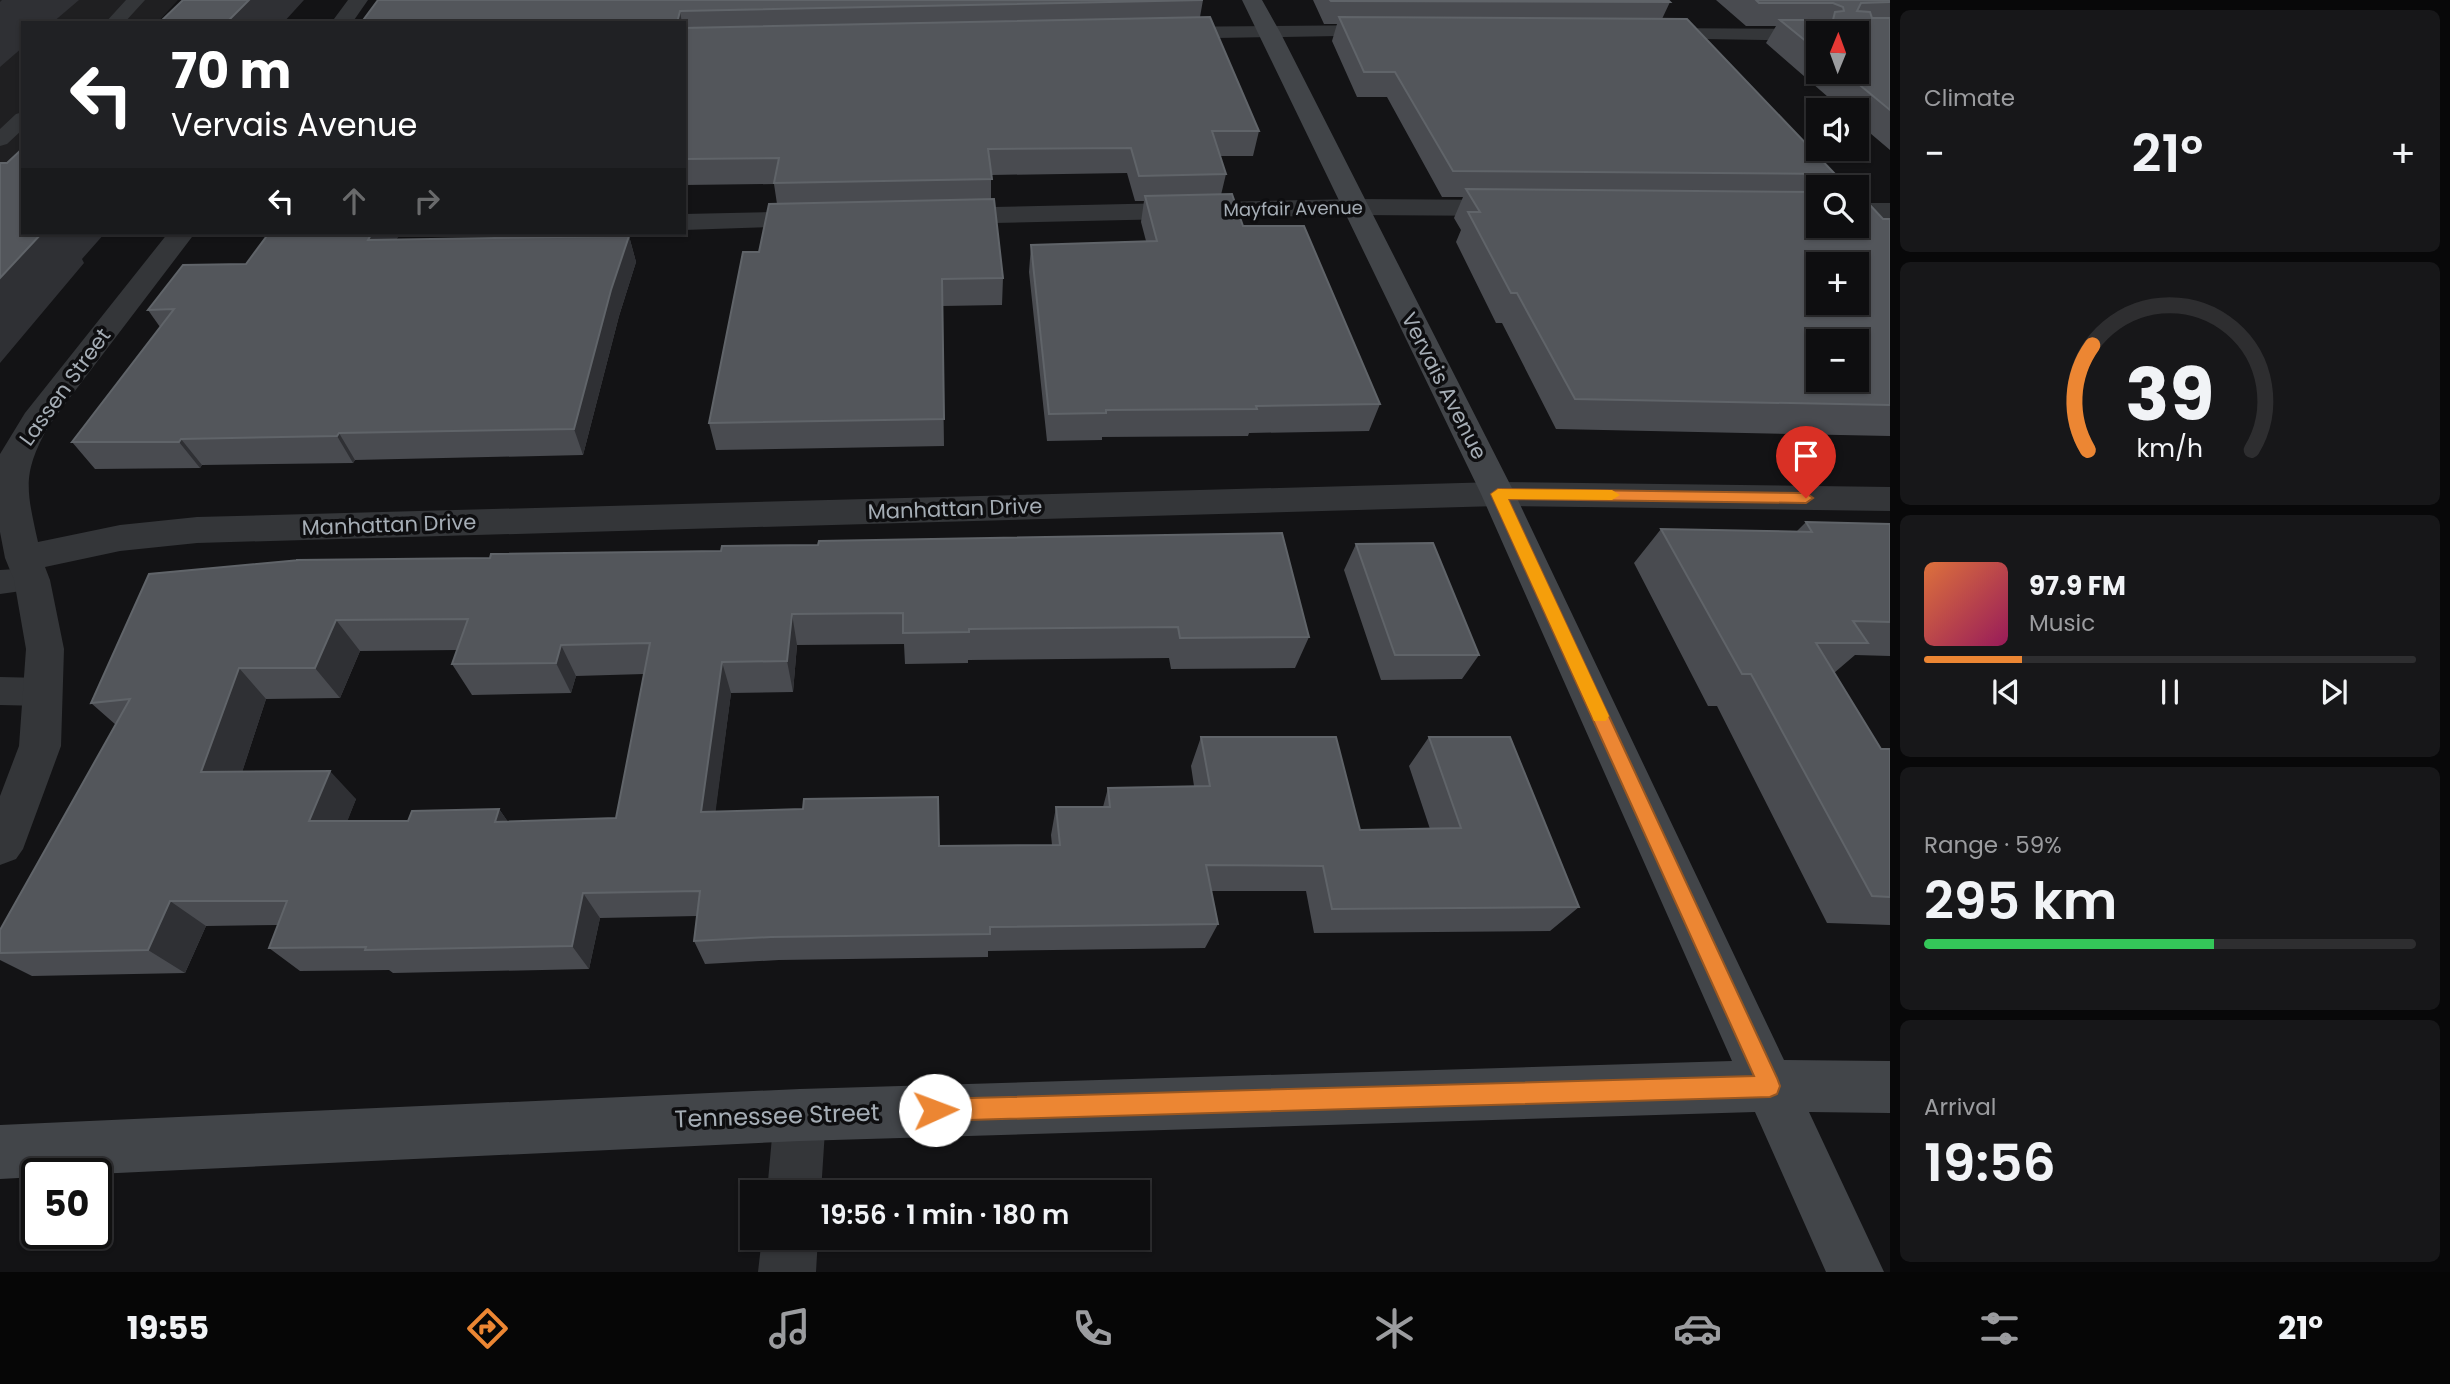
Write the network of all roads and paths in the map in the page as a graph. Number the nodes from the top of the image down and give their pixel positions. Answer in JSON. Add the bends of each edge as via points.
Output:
{"nodes":[{"id":1,"x":136,"y":0,"type":"edge"},
{"id":2,"x":358,"y":0,"type":"edge"},
{"id":3,"x":1252,"y":0,"type":"edge"},
{"id":4,"x":116,"y":21,"type":"edge"},
{"id":5,"x":342,"y":21,"type":"edge"},
{"id":6,"x":1410,"y":31,"type":"edge"},
{"id":7,"x":1270,"y":32,"type":"junction"},
{"id":8,"x":1142,"y":33,"type":"edge"},
{"id":9,"x":1629,"y":33,"type":"edge"},
{"id":10,"x":1806,"y":35,"type":"edge"},
{"id":11,"x":21,"y":108,"type":"edge"},
{"id":12,"x":0,"y":109,"type":"edge"},
{"id":13,"x":21,"y":120,"type":"edge"},
{"id":14,"x":0,"y":140,"type":"edge"},
{"id":15,"x":1355,"y":207,"type":"junction"},
{"id":16,"x":1532,"y":208,"type":"edge"},
{"id":17,"x":1869,"y":211,"type":"edge"},
{"id":18,"x":1890,"y":211,"type":"edge"},
{"id":19,"x":922,"y":217,"type":"edge"},
{"id":20,"x":838,"y":219,"type":"edge"},
{"id":21,"x":686,"y":222,"type":"edge"},
{"id":22,"x":180,"y":235,"type":"edge"},
{"id":23,"x":1498,"y":494,"type":"junction"},
{"id":24,"x":1890,"y":499,"type":"edge"},
{"id":25,"x":18,"y":573,"type":"edge"},
{"id":26,"x":0,"y":691,"type":"edge"},
{"id":27,"x":43,"y":692,"type":"junction"},
{"id":28,"x":0,"y":845,"type":"edge"},
{"id":29,"x":1770,"y":1086,"type":"junction"},
{"id":30,"x":1890,"y":1087,"type":"edge"},
{"id":31,"x":800,"y":1115,"type":"junction"},
{"id":32,"x":0,"y":1152,"type":"edge"},
{"id":33,"x":795,"y":1180,"type":"edge"},
{"id":34,"x":789,"y":1250,"type":"edge"},
{"id":35,"x":787,"y":1272,"type":"edge"},
{"id":36,"x":1855,"y":1272,"type":"edge"}],
"edges":[{"from":1,"to":4,"type":"lane"},
{"from":2,"to":5,"type":"street"},
{"from":3,"to":7,"type":"street","name":"Vervais Avenue"},
{"from":6,"to":7,"type":"street"},
{"from":7,"to":8,"type":"street"},
{"from":7,"to":15,"type":"street","name":"Vervais Avenue"},
{"from":9,"to":10,"type":"street"},
{"from":11,"to":12,"type":"lane"},
{"from":13,"to":14,"type":"lane"},
{"from":15,"to":16,"type":"street","name":"Mayfair Avenue"},
{"from":15,"to":19,"type":"street","name":"Mayfair Avenue"},
{"from":15,"to":23,"type":"street","name":"Vervais Avenue"},
{"from":17,"to":18,"type":"street"},
{"from":20,"to":21,"type":"street"},
{"from":22,"to":25,"type":"street","name":"Lassen Street","via":[[36,420],[16,455],[10,493]]},
{"from":23,"to":24,"type":"street","name":"Manhattan Drive"},
{"from":23,"to":25,"type":"street","name":"Manhattan Drive","via":[[197,530],[120,538]]},
{"from":23,"to":29,"type":"street","name":"Vervais Avenue"},
{"from":25,"to":27,"type":"street","name":"Lassen Street","via":[[45,649]]},
{"from":26,"to":27,"type":"lane"},
{"from":27,"to":28,"type":"street","name":"Lassen Street","via":[[40,746]]},
{"from":29,"to":30,"type":"street","name":"Tennessee Street"},
{"from":29,"to":31,"type":"street","name":"Tennessee Street"},
{"from":29,"to":36,"type":"street","name":"Vervais Avenue"},
{"from":31,"to":32,"type":"street","name":"Tennessee Street"},
{"from":31,"to":33,"type":"street"},
{"from":34,"to":35,"type":"street"}]}
